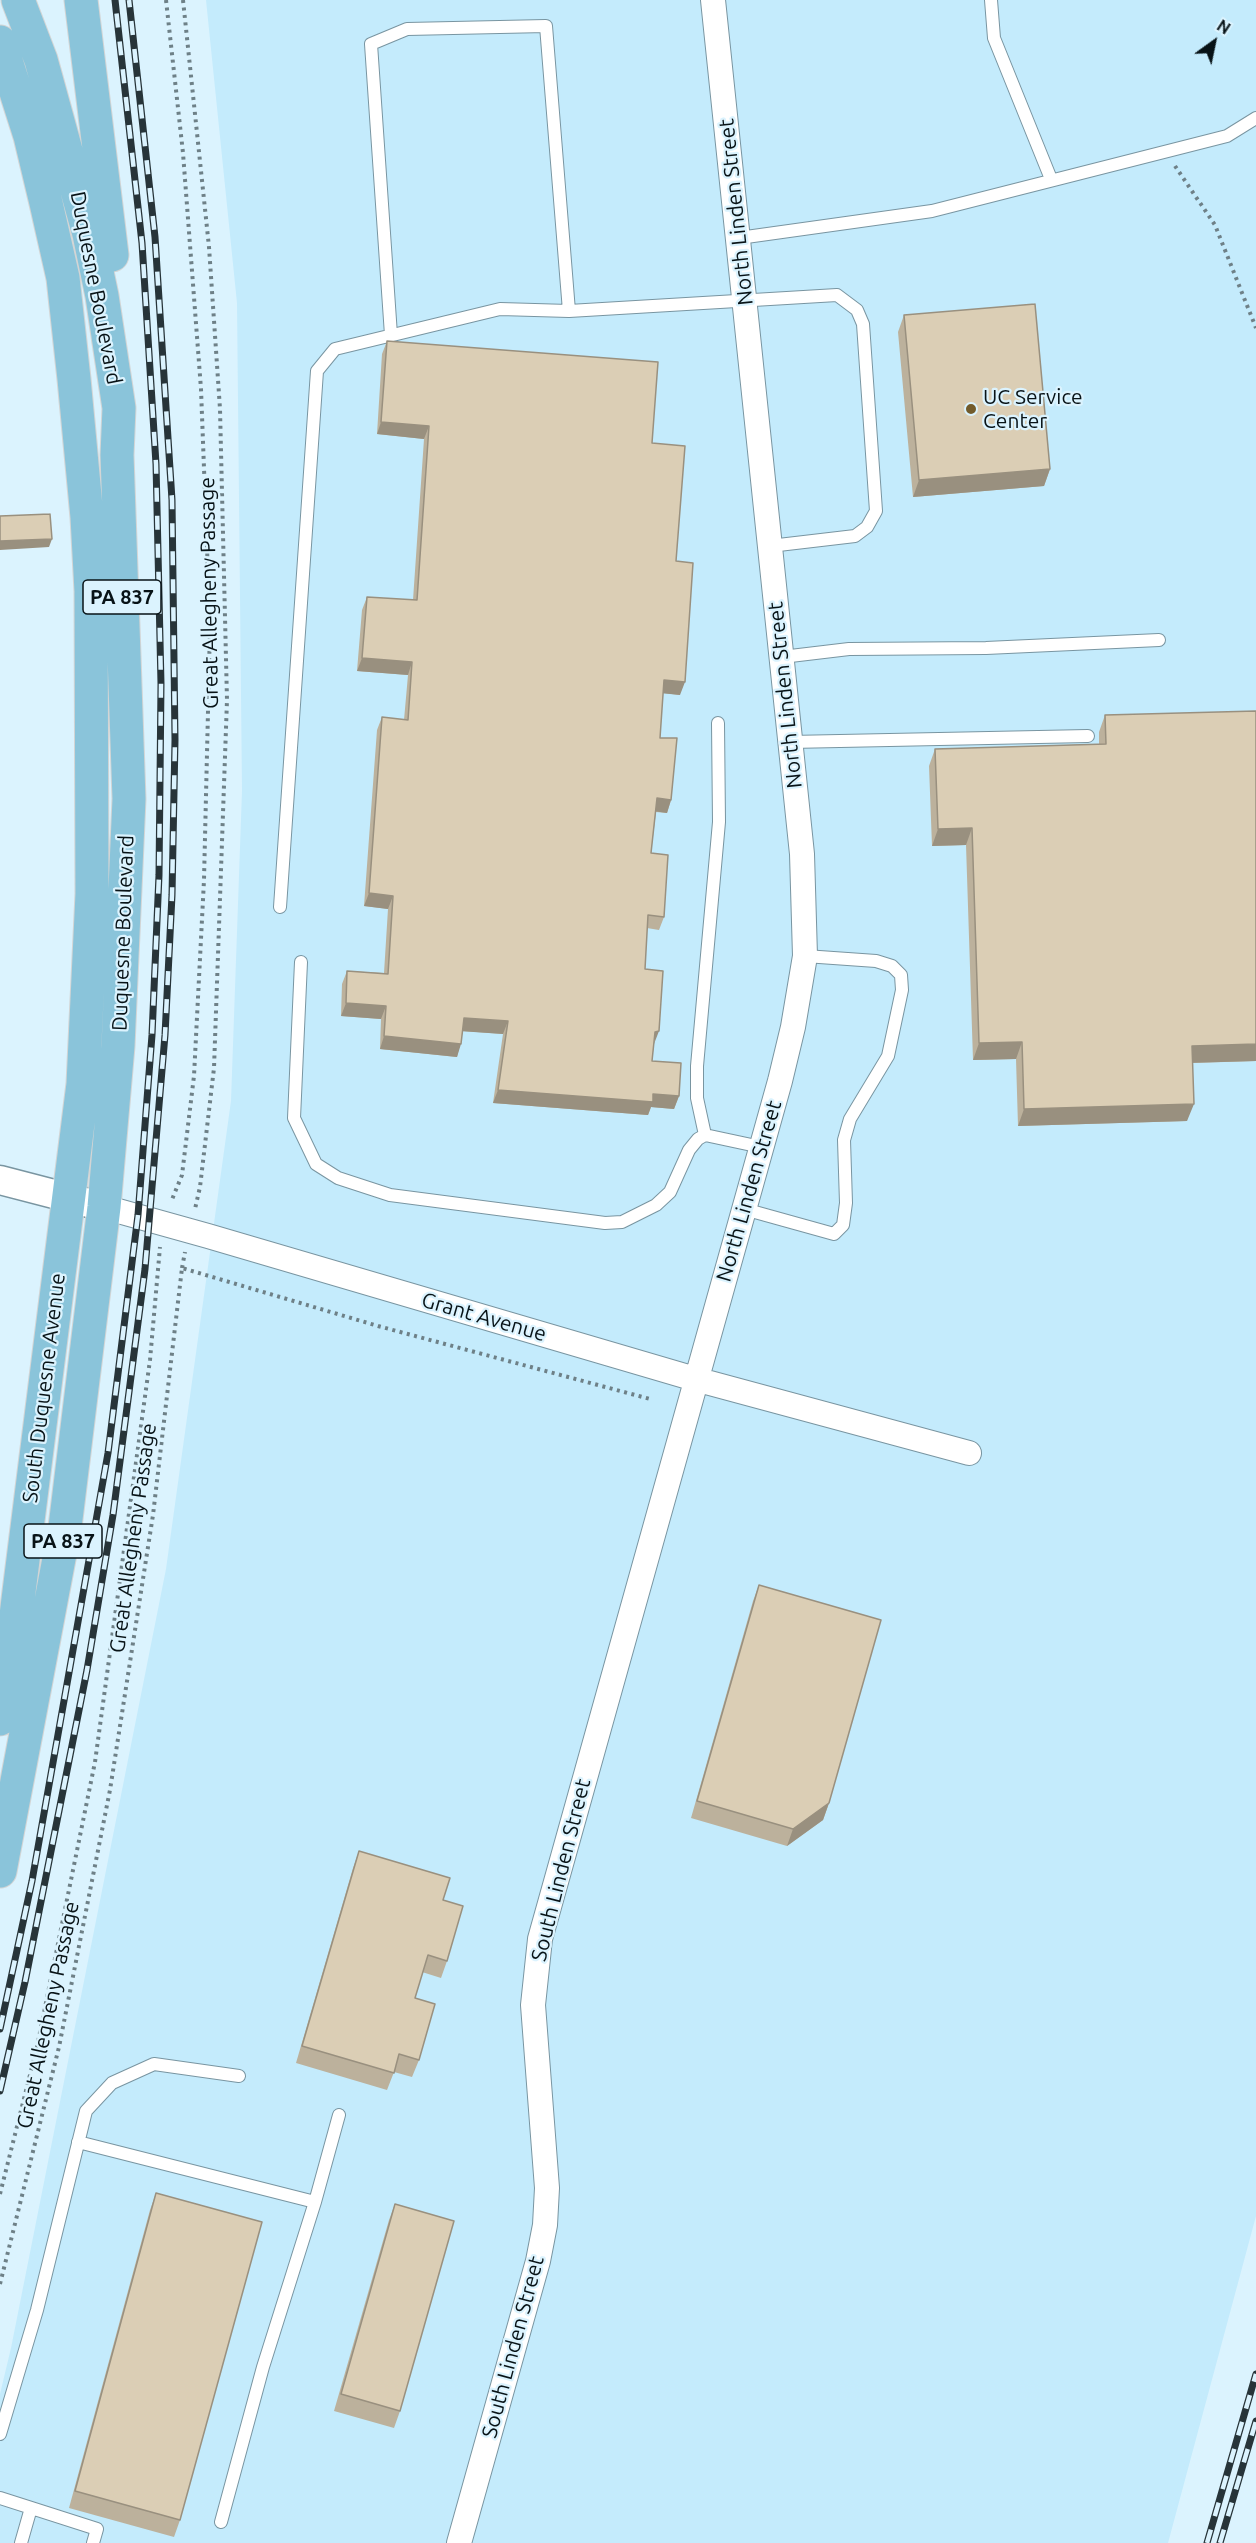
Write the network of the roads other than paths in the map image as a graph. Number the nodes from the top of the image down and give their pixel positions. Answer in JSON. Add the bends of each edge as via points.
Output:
{"nodes":[{"id":1,"x":18,"y":0,"type":"edge"},
{"id":2,"x":81,"y":0,"type":"edge"},
{"id":3,"x":713,"y":0,"type":"edge"},
{"id":4,"x":991,"y":0,"type":"edge"},
{"id":5,"x":0,"y":42,"type":"edge"},
{"id":6,"x":1256,"y":118,"type":"edge"},
{"id":7,"x":1051,"y":179,"type":"junction"},
{"id":8,"x":738,"y":238,"type":"junction"},
{"id":9,"x":745,"y":302,"type":"junction"},
{"id":10,"x":568,"y":311,"type":"junction"},
{"id":11,"x":392,"y":335,"type":"junction"},
{"id":12,"x":119,"y":408,"type":"junction"},
{"id":13,"x":80,"y":445,"type":"junction"},
{"id":14,"x":770,"y":546,"type":"junction"},
{"id":15,"x":1159,"y":640,"type":"dead end"},
{"id":16,"x":782,"y":657,"type":"junction"},
{"id":17,"x":718,"y":723,"type":"dead end"},
{"id":18,"x":1088,"y":736,"type":"dead end"},
{"id":19,"x":790,"y":742,"type":"junction"},
{"id":20,"x":280,"y":907,"type":"dead end"},
{"id":21,"x":805,"y":956,"type":"junction"},
{"id":22,"x":301,"y":962,"type":"dead end"},
{"id":23,"x":705,"y":1135,"type":"junction"},
{"id":24,"x":761,"y":1147,"type":"junction"},
{"id":25,"x":0,"y":1180,"type":"edge"},
{"id":26,"x":70,"y":1199,"type":"junction"},
{"id":27,"x":104,"y":1207,"type":"junction"},
{"id":28,"x":744,"y":1209,"type":"junction"},
{"id":29,"x":695,"y":1378,"type":"junction"},
{"id":30,"x":969,"y":1453,"type":"dead end"},
{"id":31,"x":0,"y":1719,"type":"edge"},
{"id":32,"x":0,"y":1870,"type":"edge"},
{"id":33,"x":239,"y":2076,"type":"dead end"},
{"id":34,"x":339,"y":2115,"type":"dead end"},
{"id":35,"x":78,"y":2142,"type":"junction"},
{"id":36,"x":315,"y":2202,"type":"junction"},
{"id":37,"x":0,"y":2434,"type":"edge"},
{"id":38,"x":0,"y":2498,"type":"edge"},
{"id":39,"x":31,"y":2508,"type":"junction"},
{"id":40,"x":221,"y":2522,"type":"dead end"},
{"id":41,"x":21,"y":2543,"type":"edge"},
{"id":42,"x":93,"y":2543,"type":"edge"},
{"id":43,"x":459,"y":2543,"type":"edge"}],
"edges":[{"from":1,"to":12,"type":"main road","name":"Duquesne Boulevard","number":"PA 837","via":[[41,60],[89,234]]},
{"from":2,"to":12,"type":"main road","via":[[112,255]]},
{"from":3,"to":8,"type":"street","name":"North Linden Street"},
{"from":4,"to":7,"type":"lane","via":[[994,38]]},
{"from":5,"to":13,"type":"main road","name":"Duquesne Boulevard","number":"PA 837","via":[[30,136],[63,278]]},
{"from":6,"to":7,"type":"lane","via":[[1227,136]]},
{"from":7,"to":8,"type":"lane","via":[[932,211]]},
{"from":8,"to":9,"type":"street","name":"North Linden Street"},
{"from":9,"to":10,"type":"lane"},
{"from":9,"to":14,"type":"street","name":"North Linden Street"},
{"from":9,"to":14,"type":"lane","via":[[837,295],[857,310],[863,324],[876,511],[867,527],[855,536]]},
{"from":10,"to":11,"type":"lane","via":[[500,309]]},
{"from":10,"to":11,"type":"lane","via":[[546,26],[407,29],[371,44]]},
{"from":11,"to":20,"type":"lane","via":[[335,349],[317,371]]},
{"from":12,"to":13,"type":"main road","via":[[102,436]]},
{"from":12,"to":27,"type":"main road","name":"Duquesne Boulevard","number":"PA 837","via":[[117,455],[129,798],[118,1046]]},
{"from":13,"to":26,"type":"main road","name":"Duquesne Boulevard","number":"PA 837","via":[[92,591],[92,894],[83,1084]]},
{"from":14,"to":16,"type":"street","name":"North Linden Street"},
{"from":15,"to":16,"type":"lane","via":[[849,649]]},
{"from":16,"to":19,"type":"street","name":"North Linden Street"},
{"from":17,"to":23,"type":"lane","via":[[719,822],[697,1066],[697,1098]]},
{"from":18,"to":19,"type":"lane"},
{"from":19,"to":21,"type":"street","name":"North Linden Street","via":[[802,854]]},
{"from":21,"to":24,"type":"street","name":"North Linden Street","via":[[794,1027]]},
{"from":21,"to":28,"type":"lane","via":[[876,961],[892,966],[901,975],[902,990],[888,1056],[850,1119],[844,1140],[843,1225],[834,1234]]},
{"from":22,"to":23,"type":"lane","via":[[294,1118],[316,1164],[338,1178],[390,1195],[438,1203],[622,1222],[656,1205],[670,1192],[689,1150]]},
{"from":23,"to":24,"type":"lane"},
{"from":24,"to":28,"type":"street","name":"North Linden Street"},
{"from":25,"to":26,"type":"street","name":"Grant Avenue"},
{"from":26,"to":27,"type":"street","name":"Grant Avenue"},
{"from":26,"to":31,"type":"main road","name":"South Duquesne Avenue","number":"PA 837"},
{"from":27,"to":29,"type":"street","name":"Grant Avenue"},
{"from":27,"to":32,"type":"main road","name":"Duquesne Boulevard","number":"PA 837","via":[[65,1527]]},
{"from":28,"to":29,"type":"street","name":"North Linden Street"},
{"from":29,"to":30,"type":"street","name":"Grant Avenue"},
{"from":29,"to":43,"type":"street","name":"South Linden Street","via":[[540,1939],[532,2006],[547,2188],[545,2225]]},
{"from":33,"to":35,"type":"lane","via":[[154,2064],[112,2083],[86,2111]]},
{"from":34,"to":36,"type":"lane"},
{"from":35,"to":36,"type":"lane"},
{"from":35,"to":37,"type":"lane","via":[[37,2310]]},
{"from":36,"to":40,"type":"lane","via":[[263,2367]]},
{"from":38,"to":39,"type":"lane"},
{"from":39,"to":41,"type":"lane"},
{"from":39,"to":42,"type":"lane","via":[[97,2529]]}]}
